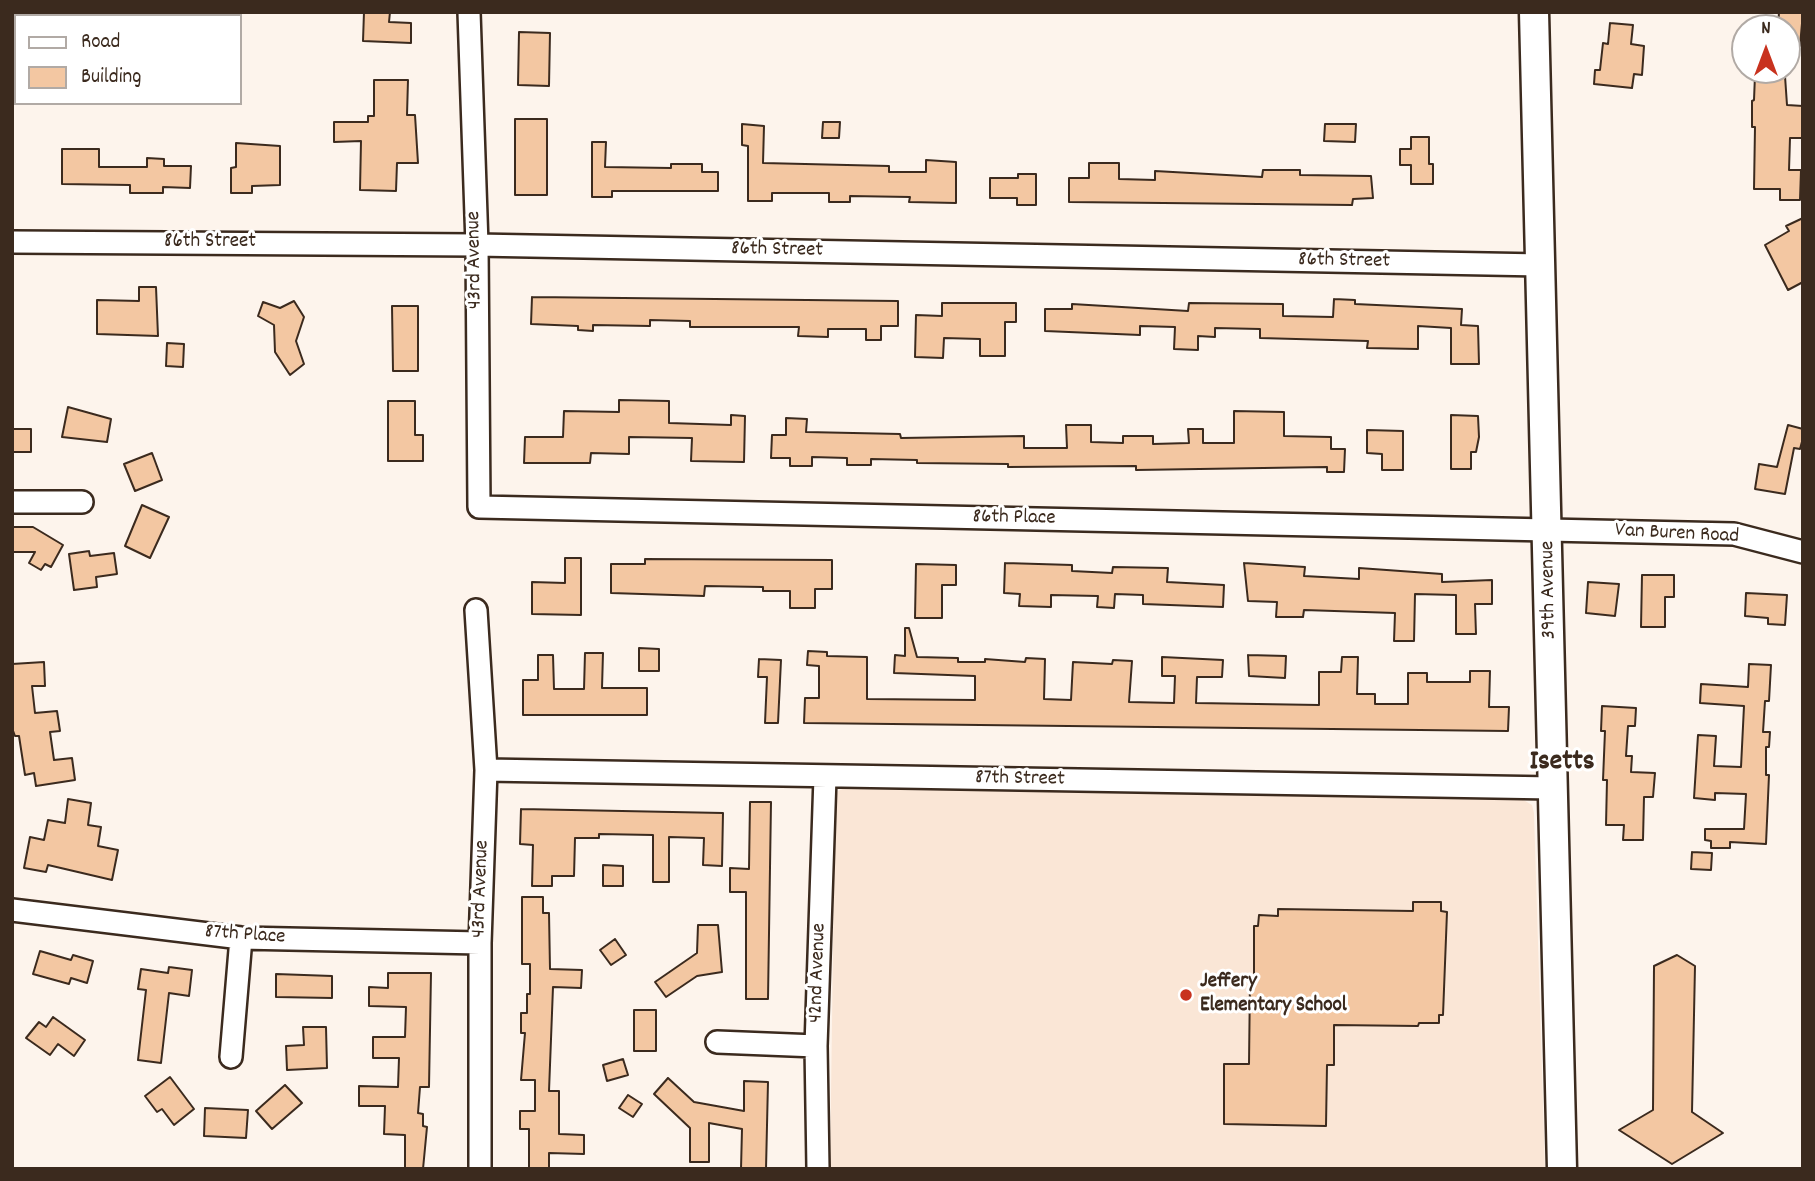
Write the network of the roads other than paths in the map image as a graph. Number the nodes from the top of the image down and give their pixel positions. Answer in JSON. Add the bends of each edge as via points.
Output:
{"nodes":[{"id":1,"x":469,"y":12,"type":"edge"},
{"id":2,"x":1534,"y":12,"type":"edge"},
{"id":3,"x":12,"y":242,"type":"edge"},
{"id":4,"x":477,"y":245,"type":"junction"},
{"id":5,"x":1541,"y":265,"type":"junction"},
{"id":6,"x":12,"y":502,"type":"edge"},
{"id":7,"x":82,"y":502,"type":"dead end"},
{"id":8,"x":479,"y":508,"type":"joint"},
{"id":9,"x":1548,"y":530,"type":"junction"},
{"id":10,"x":1803,"y":552,"type":"edge"},
{"id":11,"x":476,"y":610,"type":"dead end"},
{"id":12,"x":486,"y":771,"type":"junction"},
{"id":13,"x":825,"y":777,"type":"junction"},
{"id":14,"x":1553,"y":788,"type":"junction"},
{"id":15,"x":12,"y":910,"type":"edge"},
{"id":16,"x":241,"y":938,"type":"junction"},
{"id":17,"x":480,"y":943,"type":"junction"},
{"id":18,"x":717,"y":1042,"type":"dead end"},
{"id":19,"x":816,"y":1046,"type":"junction"},
{"id":20,"x":231,"y":1057,"type":"dead end"},
{"id":21,"x":480,"y":1169,"type":"edge"},
{"id":22,"x":818,"y":1169,"type":"edge"},
{"id":23,"x":1562,"y":1169,"type":"edge"}],
"edges":[{"from":1,"to":4,"type":"street","name":"43rd Avenue"},
{"from":2,"to":5,"type":"main road","name":"39th Avenue"},
{"from":3,"to":4,"type":"street","name":"86th Street"},
{"from":4,"to":5,"type":"street","name":"86th Street"},
{"from":4,"to":8,"type":"street","name":"43rd Avenue"},
{"from":5,"to":9,"type":"main road","name":"39th Avenue"},
{"from":6,"to":7,"type":"street"},
{"from":8,"to":9,"type":"street","name":"86th Place"},
{"from":9,"to":10,"type":"street","name":"Van Buren Road","via":[[1734,534]]},
{"from":9,"to":14,"type":"main road","name":"39th Avenue"},
{"from":11,"to":12,"type":"street","name":"43rd Avenue"},
{"from":12,"to":13,"type":"street","name":"87th Street"},
{"from":12,"to":17,"type":"street","name":"43rd Avenue"},
{"from":13,"to":14,"type":"street","name":"87th Street"},
{"from":13,"to":19,"type":"street","name":"42nd Avenue"},
{"from":14,"to":23,"type":"main road","name":"39th Avenue"},
{"from":15,"to":16,"type":"street","name":"87th Place"},
{"from":16,"to":17,"type":"street","name":"87th Place"},
{"from":16,"to":20,"type":"street"},
{"from":17,"to":21,"type":"street","name":"43rd Avenue"},
{"from":18,"to":19,"type":"street"},
{"from":19,"to":22,"type":"street","name":"42nd Avenue"}]}
